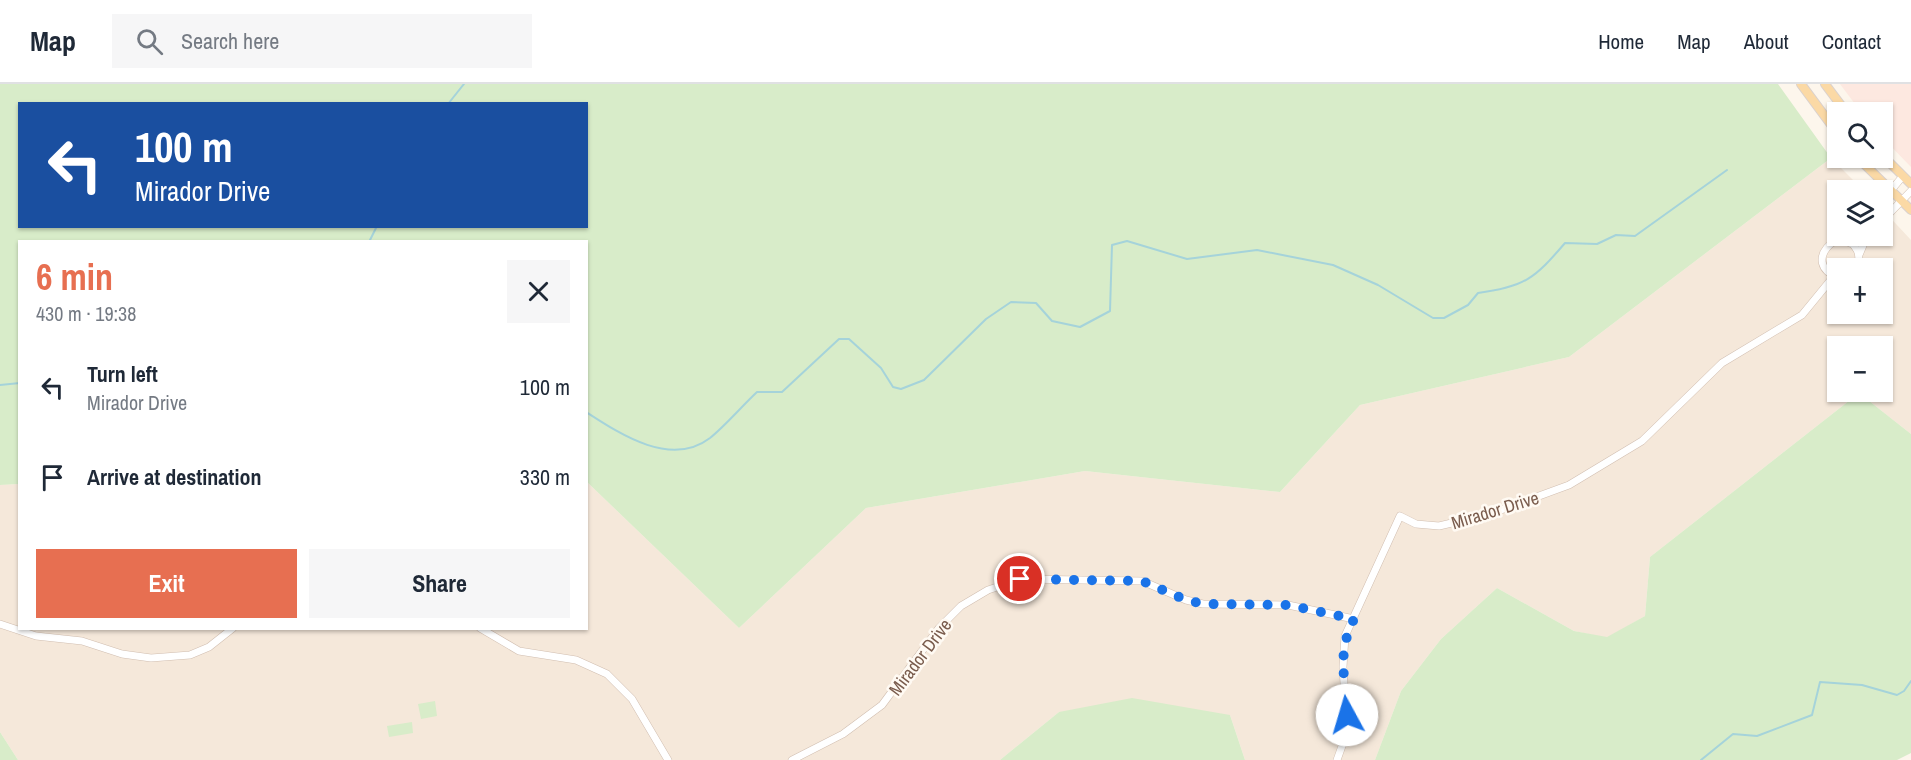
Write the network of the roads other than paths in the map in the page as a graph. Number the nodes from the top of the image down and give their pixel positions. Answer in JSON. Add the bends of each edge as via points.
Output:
{"nodes":[{"id":1,"x":1801,"y":84,"type":"edge"},
{"id":2,"x":1824,"y":84,"type":"edge"},
{"id":3,"x":1838,"y":102,"type":"edge"},
{"id":4,"x":1827,"y":119,"type":"edge"},
{"id":5,"x":1893,"y":166,"type":"edge"},
{"id":6,"x":1867,"y":168,"type":"edge"},
{"id":7,"x":1903,"y":176,"type":"junction"},
{"id":8,"x":1879,"y":180,"type":"edge"},
{"id":9,"x":1911,"y":184,"type":"edge"},
{"id":10,"x":1893,"y":188,"type":"edge"},
{"id":11,"x":1911,"y":191,"type":"edge"},
{"id":12,"x":1893,"y":195,"type":"edge"},
{"id":13,"x":1901,"y":202,"type":"junction"},
{"id":14,"x":1893,"y":210,"type":"edge"},
{"id":15,"x":1911,"y":210,"type":"edge"},
{"id":16,"x":1829,"y":246,"type":"edge"},
{"id":17,"x":1852,"y":246,"type":"edge"},
{"id":18,"x":1864,"y":246,"type":"edge"},
{"id":19,"x":1859,"y":255,"type":"junction"},
{"id":20,"x":1859,"y":258,"type":"edge"},
{"id":21,"x":1827,"y":269,"type":"edge"},
{"id":22,"x":1827,"y":287,"type":"edge"},
{"id":23,"x":1354,"y":619,"type":"junction"},
{"id":24,"x":0,"y":624,"type":"edge"},
{"id":25,"x":18,"y":630,"type":"edge"},
{"id":26,"x":18,"y":630,"type":"edge"},
{"id":27,"x":231,"y":630,"type":"edge"},
{"id":28,"x":483,"y":630,"type":"edge"},
{"id":29,"x":668,"y":760,"type":"edge"},
{"id":30,"x":792,"y":760,"type":"edge"},
{"id":31,"x":1337,"y":760,"type":"edge"}],
"edges":[{"from":1,"to":4,"type":"main road"},
{"from":2,"to":3,"type":"main road"},
{"from":5,"to":7,"type":"main road"},
{"from":6,"to":8,"type":"main road"},
{"from":7,"to":9,"type":"main road"},
{"from":7,"to":10,"type":"street"},
{"from":11,"to":13,"type":"street"},
{"from":12,"to":13,"type":"main road"},
{"from":13,"to":14,"type":"street"},
{"from":13,"to":15,"type":"main road"},
{"from":16,"to":21,"type":"street","name":"Mirador Drive","via":[[1824,251],[1823,266]]},
{"from":17,"to":19,"type":"street"},
{"from":18,"to":19,"type":"street","name":"Mirador Drive"},
{"from":19,"to":20,"type":"street","name":"Mirador Drive"},
{"from":22,"to":23,"type":"street","name":"Mirador Drive","via":[[1802,315],[1722,363],[1642,441],[1569,485],[1490,514],[1440,526],[1416,524],[1400,516]]},
{"from":23,"to":30,"type":"street","name":"Mirador Drive","via":[[1288,605],[1203,604],[1142,581],[1020,579],[988,590],[961,606],[939,628],[882,705],[843,734]]},
{"from":23,"to":31,"type":"street","via":[[1342,652],[1347,732]]},
{"from":24,"to":26,"type":"street"},
{"from":25,"to":27,"type":"street","via":[[151,657],[190,655],[209,648]]},
{"from":28,"to":29,"type":"street","via":[[519,651],[576,660],[608,674],[632,699]]}]}
